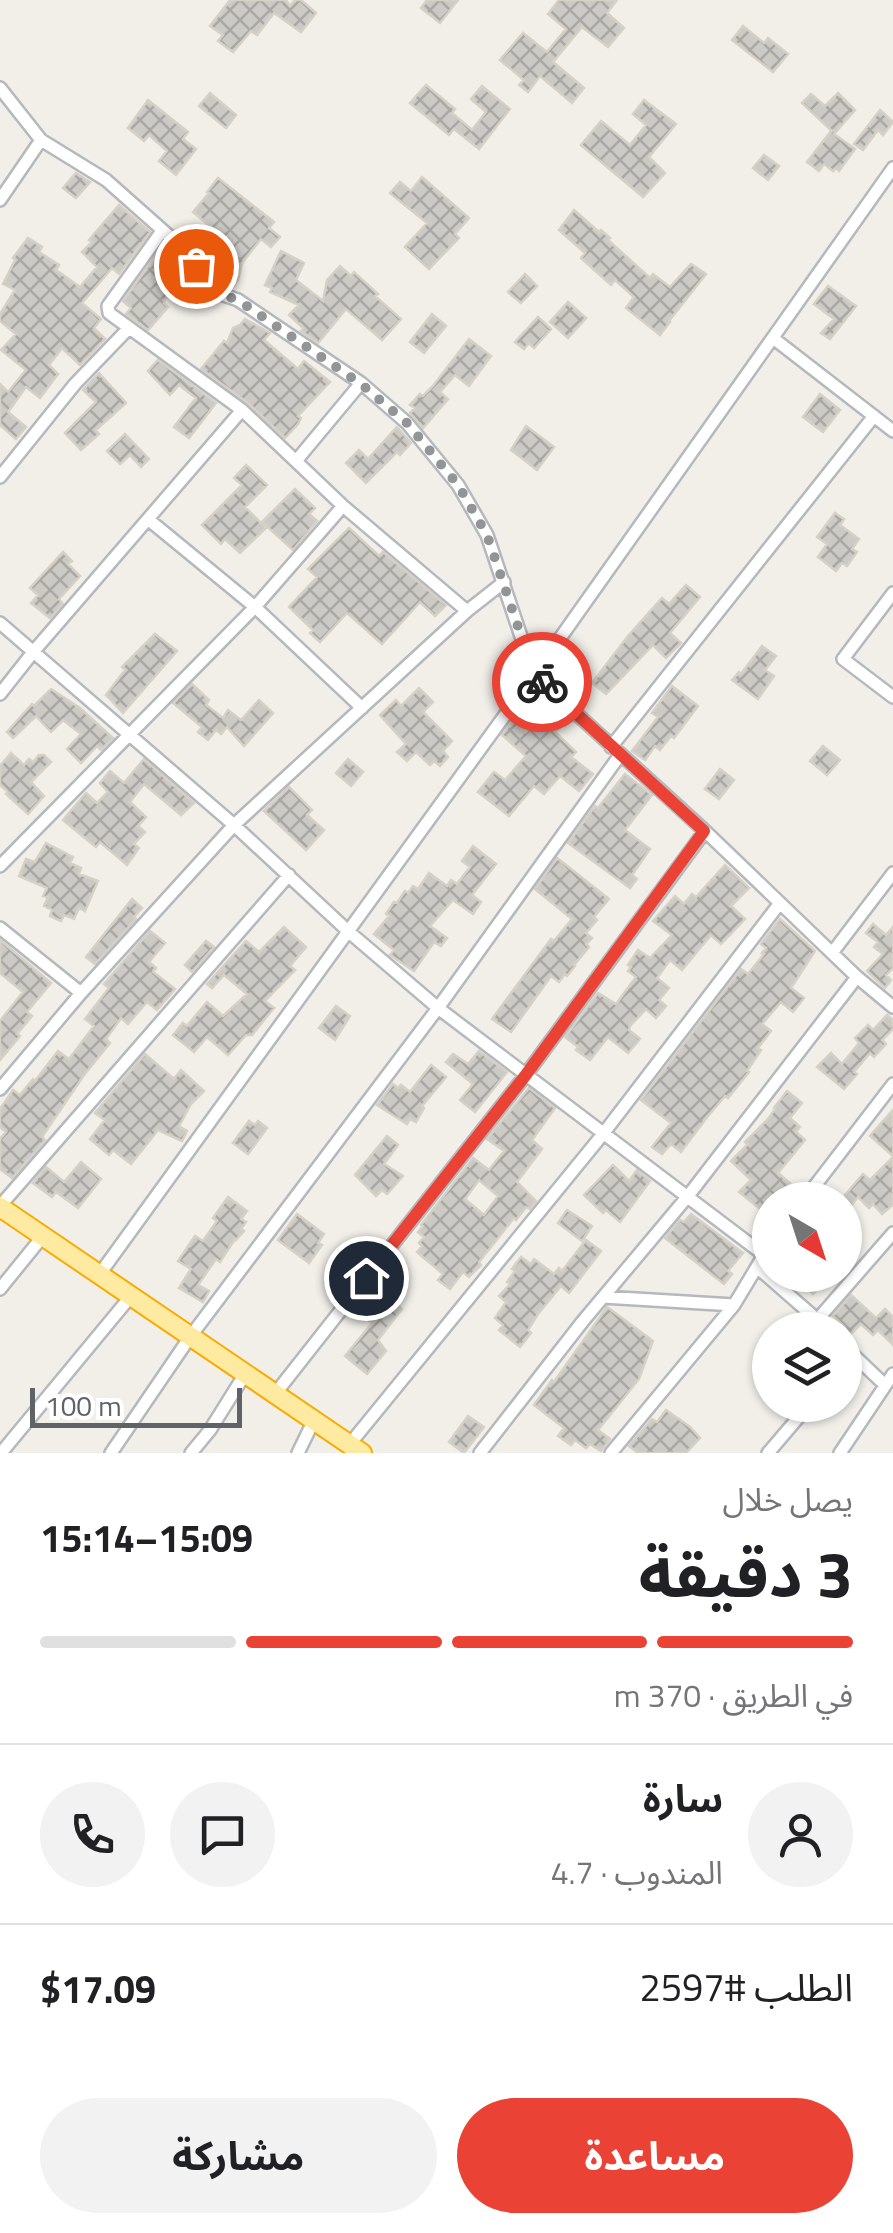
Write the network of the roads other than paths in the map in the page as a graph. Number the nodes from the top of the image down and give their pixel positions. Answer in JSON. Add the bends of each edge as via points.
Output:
{"nodes":[{"id":1,"x":0,"y":88,"type":"edge"},
{"id":2,"x":41,"y":140,"type":"junction"},
{"id":3,"x":893,"y":168,"type":"edge"},
{"id":4,"x":0,"y":200,"type":"edge"},
{"id":5,"x":162,"y":232,"type":"junction"},
{"id":6,"x":128,"y":328,"type":"junction"},
{"id":7,"x":773,"y":338,"type":"junction"},
{"id":8,"x":361,"y":384,"type":"junction"},
{"id":9,"x":242,"y":410,"type":"junction"},
{"id":10,"x":874,"y":416,"type":"junction"},
{"id":11,"x":893,"y":431,"type":"edge"},
{"id":12,"x":296,"y":460,"type":"junction"},
{"id":13,"x":0,"y":477,"type":"edge"},
{"id":14,"x":342,"y":506,"type":"junction"},
{"id":15,"x":148,"y":520,"type":"junction"},
{"id":16,"x":504,"y":582,"type":"junction"},
{"id":17,"x":893,"y":593,"type":"edge"},
{"id":18,"x":255,"y":607,"type":"junction"},
{"id":19,"x":467,"y":611,"type":"junction"},
{"id":20,"x":0,"y":622,"type":"edge"},
{"id":21,"x":34,"y":651,"type":"junction"},
{"id":22,"x":534,"y":674,"type":"junction"},
{"id":23,"x":0,"y":694,"type":"edge"},
{"id":24,"x":893,"y":697,"type":"edge"},
{"id":25,"x":362,"y":708,"type":"junction"},
{"id":26,"x":128,"y":734,"type":"junction"},
{"id":27,"x":616,"y":751,"type":"junction"},
{"id":28,"x":234,"y":825,"type":"junction"},
{"id":29,"x":704,"y":831,"type":"junction"},
{"id":30,"x":0,"y":866,"type":"edge"},
{"id":31,"x":893,"y":872,"type":"edge"},
{"id":32,"x":289,"y":875,"type":"junction"},
{"id":33,"x":780,"y":903,"type":"junction"},
{"id":34,"x":0,"y":928,"type":"edge"},
{"id":35,"x":350,"y":932,"type":"junction"},
{"id":36,"x":832,"y":953,"type":"junction"},
{"id":37,"x":856,"y":976,"type":"junction"},
{"id":38,"x":81,"y":992,"type":"junction"},
{"id":39,"x":438,"y":1008,"type":"junction"},
{"id":40,"x":893,"y":1008,"type":"edge"},
{"id":41,"x":525,"y":1076,"type":"junction"},
{"id":42,"x":893,"y":1084,"type":"edge"},
{"id":43,"x":0,"y":1089,"type":"edge"},
{"id":44,"x":603,"y":1134,"type":"junction"},
{"id":45,"x":818,"y":1182,"type":"edge"},
{"id":46,"x":688,"y":1196,"type":"junction"},
{"id":47,"x":0,"y":1207,"type":"edge"},
{"id":48,"x":893,"y":1233,"type":"edge"},
{"id":49,"x":42,"y":1236,"type":"junction"},
{"id":50,"x":752,"y":1246,"type":"edge"},
{"id":51,"x":752,"y":1274,"type":"edge"},
{"id":52,"x":99,"y":1275,"type":"junction"},
{"id":53,"x":0,"y":1290,"type":"edge"},
{"id":54,"x":795,"y":1292,"type":"edge"},
{"id":55,"x":131,"y":1296,"type":"junction"},
{"id":56,"x":603,"y":1297,"type":"junction"},
{"id":57,"x":734,"y":1304,"type":"junction"},
{"id":58,"x":812,"y":1312,"type":"edge"},
{"id":59,"x":824,"y":1312,"type":"edge"},
{"id":60,"x":190,"y":1337,"type":"junction"},
{"id":61,"x":862,"y":1365,"type":"edge"},
{"id":62,"x":245,"y":1374,"type":"junction"},
{"id":63,"x":887,"y":1383,"type":"edge"},
{"id":64,"x":275,"y":1394,"type":"junction"},
{"id":65,"x":893,"y":1400,"type":"edge"},
{"id":66,"x":314,"y":1420,"type":"junction"},
{"id":67,"x":794,"y":1422,"type":"edge"},
{"id":68,"x":356,"y":1449,"type":"edge"},
{"id":69,"x":1,"y":1453,"type":"edge"},
{"id":70,"x":111,"y":1453,"type":"edge"},
{"id":71,"x":191,"y":1453,"type":"edge"},
{"id":72,"x":298,"y":1453,"type":"edge"},
{"id":73,"x":480,"y":1453,"type":"edge"},
{"id":74,"x":611,"y":1453,"type":"edge"},
{"id":75,"x":768,"y":1453,"type":"edge"},
{"id":76,"x":840,"y":1453,"type":"edge"}],
"edges":[{"from":1,"to":2,"type":"street"},
{"from":2,"to":4,"type":"street"},
{"from":2,"to":5,"type":"street","via":[[106,180]]},
{"from":3,"to":7,"type":"street"},
{"from":5,"to":6,"type":"street","via":[[108,306]]},
{"from":5,"to":8,"type":"street","via":[[194,258],[194,273],[206,289],[238,300]]},
{"from":6,"to":9,"type":"street"},
{"from":6,"to":13,"type":"street"},
{"from":7,"to":10,"type":"street"},
{"from":7,"to":22,"type":"street"},
{"from":8,"to":12,"type":"street"},
{"from":8,"to":16,"type":"street","via":[[407,423],[458,485]]},
{"from":9,"to":12,"type":"street"},
{"from":9,"to":15,"type":"street"},
{"from":10,"to":11,"type":"street"},
{"from":10,"to":27,"type":"street"},
{"from":12,"to":14,"type":"street"},
{"from":14,"to":18,"type":"street"},
{"from":14,"to":19,"type":"street"},
{"from":15,"to":18,"type":"street"},
{"from":15,"to":21,"type":"street"},
{"from":16,"to":19,"type":"street"},
{"from":16,"to":22,"type":"street"},
{"from":17,"to":24,"type":"street","via":[[843,659]]},
{"from":18,"to":25,"type":"street"},
{"from":18,"to":26,"type":"street"},
{"from":19,"to":25,"type":"street"},
{"from":20,"to":21,"type":"street"},
{"from":21,"to":23,"type":"street"},
{"from":21,"to":26,"type":"street"},
{"from":22,"to":27,"type":"street"},
{"from":22,"to":35,"type":"street"},
{"from":25,"to":28,"type":"street"},
{"from":26,"to":28,"type":"street"},
{"from":26,"to":30,"type":"street"},
{"from":27,"to":29,"type":"street"},
{"from":27,"to":39,"type":"street"},
{"from":28,"to":32,"type":"street"},
{"from":28,"to":38,"type":"street"},
{"from":29,"to":33,"type":"street"},
{"from":29,"to":41,"type":"street"},
{"from":31,"to":36,"type":"street"},
{"from":32,"to":35,"type":"street"},
{"from":32,"to":47,"type":"street"},
{"from":33,"to":36,"type":"street"},
{"from":33,"to":44,"type":"street"},
{"from":34,"to":38,"type":"street"},
{"from":35,"to":39,"type":"street"},
{"from":35,"to":52,"type":"street"},
{"from":36,"to":37,"type":"street"},
{"from":37,"to":40,"type":"street"},
{"from":37,"to":46,"type":"street"},
{"from":38,"to":43,"type":"street"},
{"from":39,"to":41,"type":"street"},
{"from":39,"to":60,"type":"street"},
{"from":41,"to":44,"type":"street"},
{"from":41,"to":64,"type":"street"},
{"from":42,"to":45,"type":"street"},
{"from":44,"to":46,"type":"street"},
{"from":44,"to":68,"type":"street"},
{"from":46,"to":50,"type":"street"},
{"from":46,"to":56,"type":"street"},
{"from":47,"to":49,"type":"highway"},
{"from":48,"to":59,"type":"street"},
{"from":49,"to":52,"type":"highway"},
{"from":49,"to":53,"type":"street"},
{"from":51,"to":57,"type":"street"},
{"from":52,"to":55,"type":"highway"},
{"from":54,"to":58,"type":"street"},
{"from":55,"to":60,"type":"highway"},
{"from":55,"to":69,"type":"street"},
{"from":56,"to":57,"type":"street"},
{"from":56,"to":73,"type":"street"},
{"from":57,"to":74,"type":"street"},
{"from":60,"to":62,"type":"highway"},
{"from":60,"to":70,"type":"street"},
{"from":61,"to":63,"type":"street"},
{"from":62,"to":64,"type":"highway"},
{"from":62,"to":71,"type":"street"},
{"from":63,"to":65,"type":"street"},
{"from":63,"to":76,"type":"street"},
{"from":64,"to":66,"type":"highway"},
{"from":66,"to":68,"type":"highway"},
{"from":66,"to":72,"type":"street"},
{"from":67,"to":75,"type":"street"}]}
